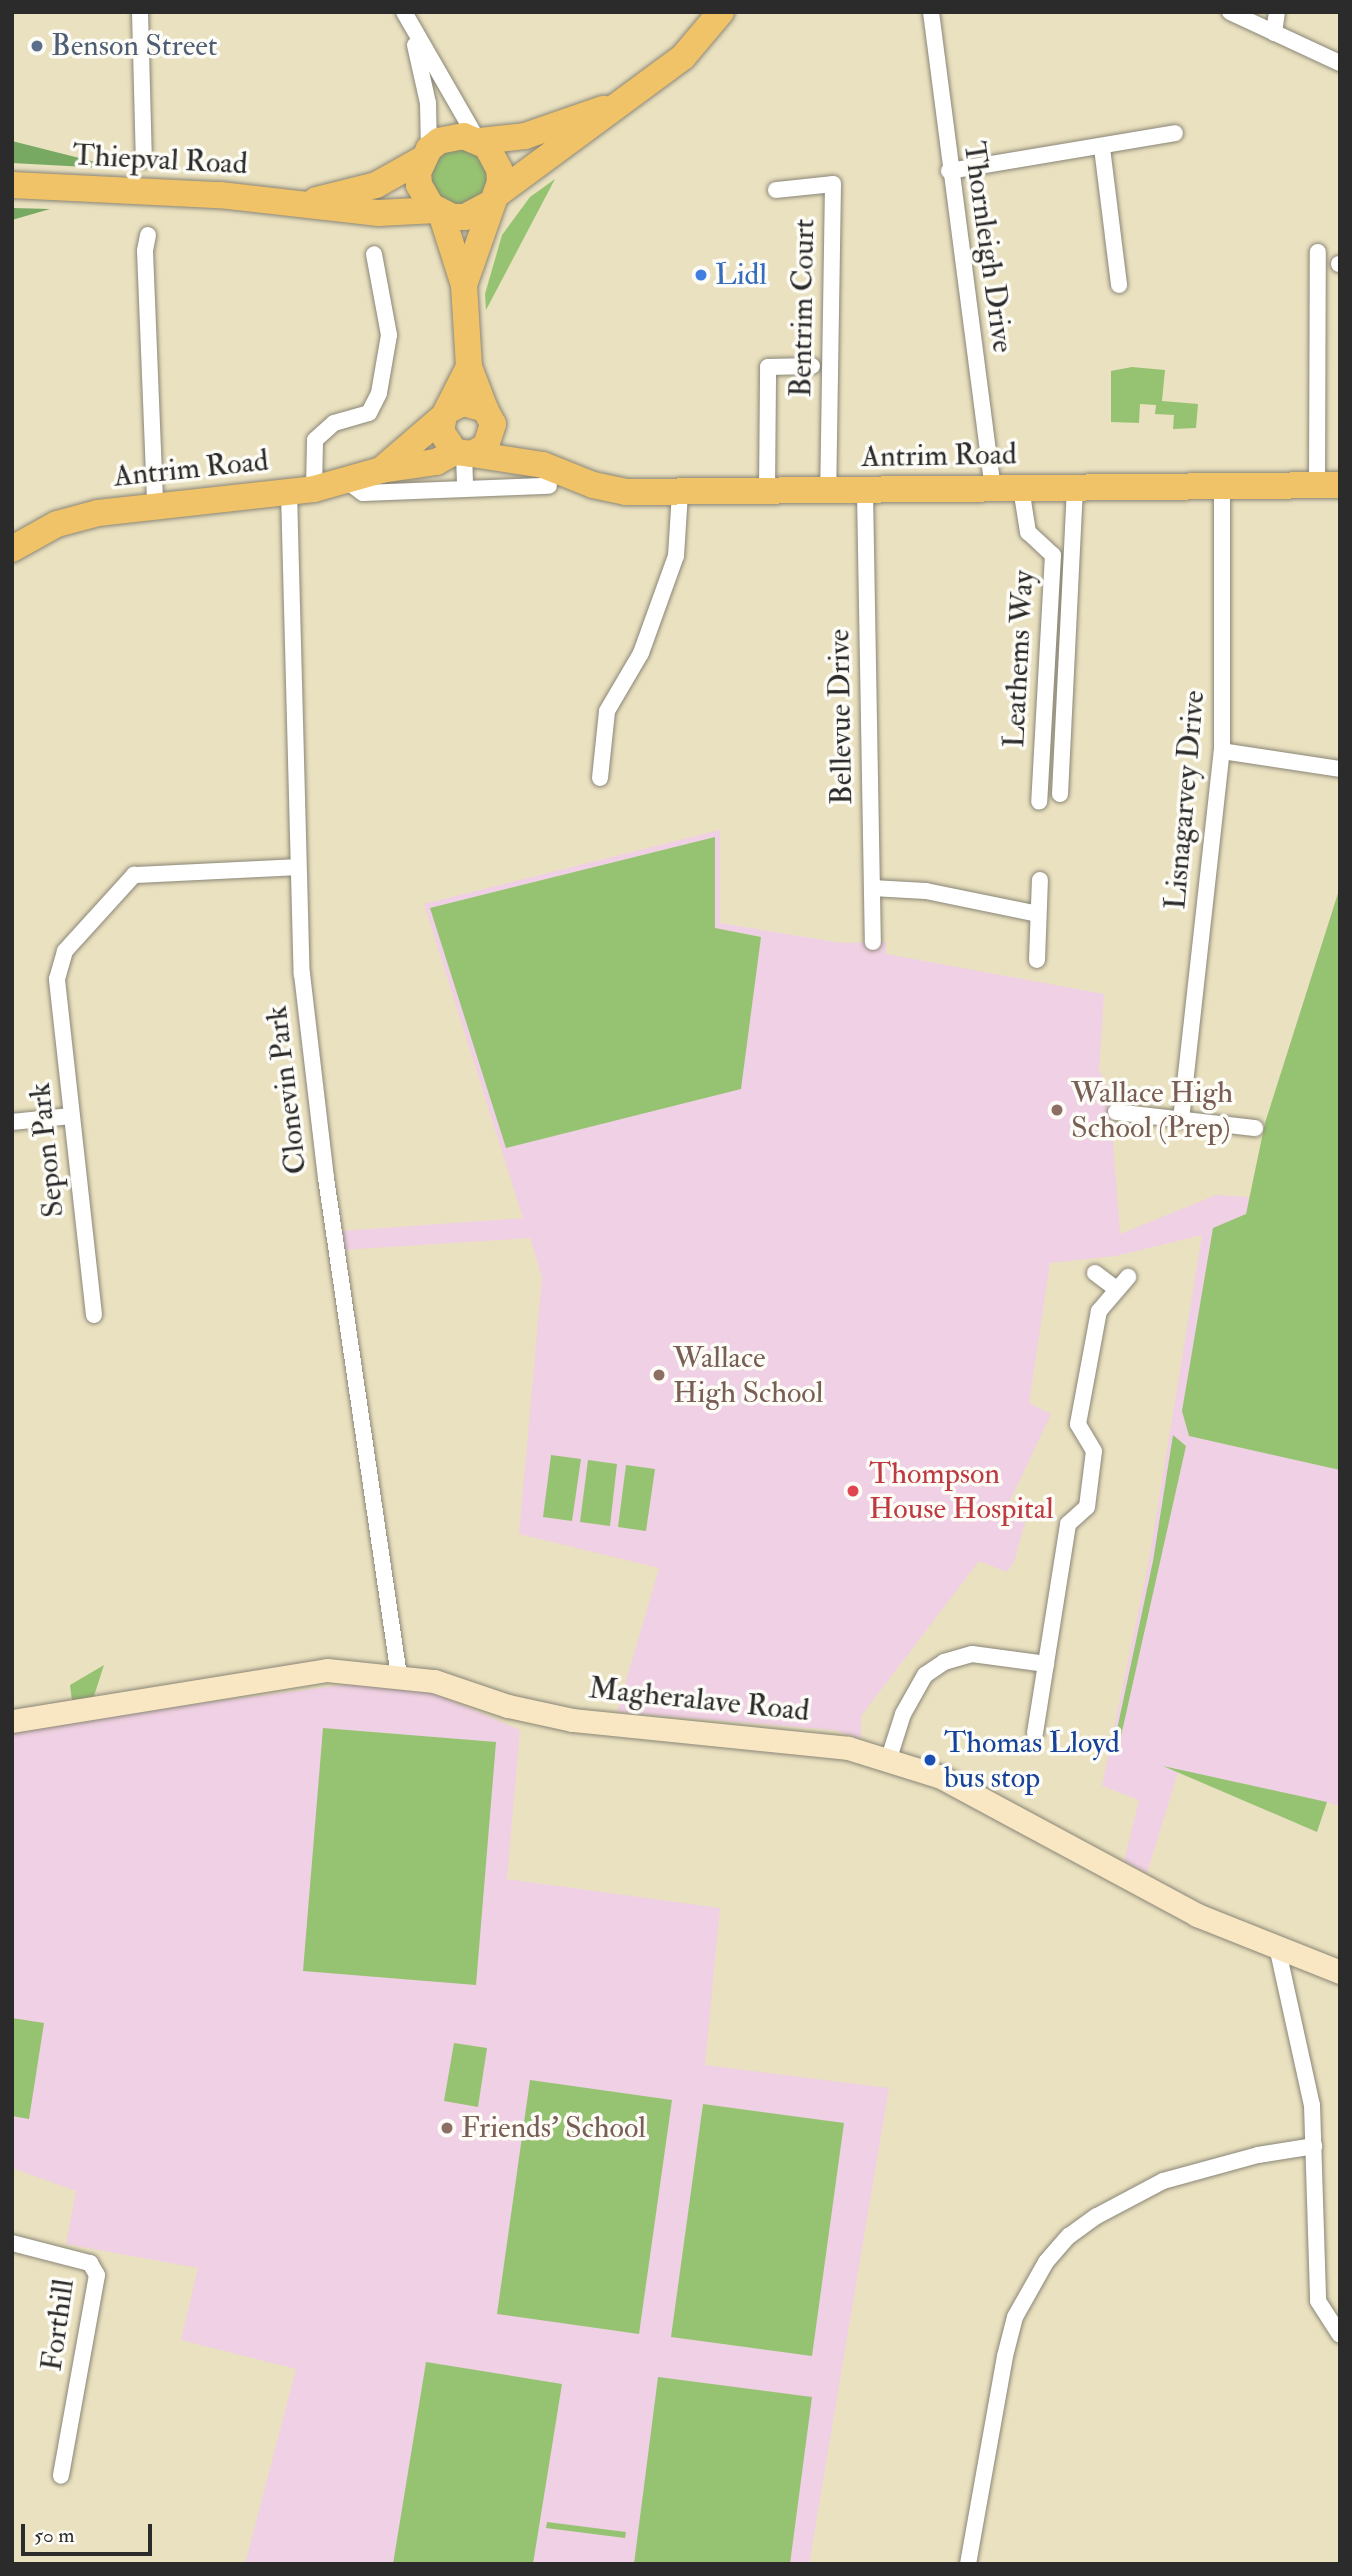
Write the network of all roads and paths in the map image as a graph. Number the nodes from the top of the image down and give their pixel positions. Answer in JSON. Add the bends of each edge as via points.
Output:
{"nodes":[{"id":1,"x":140,"y":12,"type":"edge"},
{"id":2,"x":404,"y":12,"type":"edge"},
{"id":3,"x":721,"y":12,"type":"edge"},
{"id":4,"x":931,"y":12,"type":"edge"},
{"id":5,"x":1230,"y":12,"type":"edge"},
{"id":6,"x":1278,"y":12,"type":"edge"},
{"id":7,"x":412,"y":32,"type":"junction"},
{"id":8,"x":1275,"y":33,"type":"junction"},
{"id":9,"x":1340,"y":63,"type":"edge"},
{"id":10,"x":631,"y":97,"type":"junction"},
{"id":11,"x":1175,"y":133,"type":"dead end"},
{"id":12,"x":478,"y":140,"type":"junction"},
{"id":13,"x":1102,"y":148,"type":"junction"},
{"id":14,"x":425,"y":155,"type":"junction"},
{"id":15,"x":144,"y":159,"type":"dead end"},
{"id":16,"x":949,"y":171,"type":"junction"},
{"id":17,"x":12,"y":186,"type":"edge"},
{"id":18,"x":776,"y":191,"type":"dead end"},
{"id":19,"x":492,"y":200,"type":"junction"},
{"id":20,"x":304,"y":203,"type":"junction"},
{"id":21,"x":438,"y":212,"type":"junction"},
{"id":22,"x":148,"y":235,"type":"dead end"},
{"id":23,"x":1318,"y":252,"type":"dead end"},
{"id":24,"x":374,"y":254,"type":"dead end"},
{"id":25,"x":464,"y":285,"type":"junction"},
{"id":26,"x":1119,"y":285,"type":"dead end"},
{"id":27,"x":812,"y":366,"type":"dead end"},
{"id":28,"x":469,"y":367,"type":"junction"},
{"id":29,"x":447,"y":413,"type":"junction"},
{"id":30,"x":488,"y":413,"type":"junction"},
{"id":31,"x":464,"y":453,"type":"junction"},
{"id":32,"x":381,"y":470,"type":"junction"},
{"id":33,"x":546,"y":475,"type":"junction"},
{"id":34,"x":347,"y":481,"type":"junction"},
{"id":35,"x":1222,"y":484,"type":"junction"},
{"id":36,"x":1329,"y":485,"type":"edge"},
{"id":37,"x":1075,"y":486,"type":"junction"},
{"id":38,"x":1021,"y":488,"type":"junction"},
{"id":39,"x":465,"y":489,"type":"junction"},
{"id":40,"x":993,"y":489,"type":"junction"},
{"id":41,"x":302,"y":490,"type":"junction"},
{"id":42,"x":680,"y":492,"type":"junction"},
{"id":43,"x":767,"y":492,"type":"junction"},
{"id":44,"x":828,"y":492,"type":"junction"},
{"id":45,"x":865,"y":492,"type":"junction"},
{"id":46,"x":155,"y":505,"type":"junction"},
{"id":47,"x":12,"y":549,"type":"edge"},
{"id":48,"x":1222,"y":751,"type":"junction"},
{"id":49,"x":1340,"y":769,"type":"edge"},
{"id":50,"x":600,"y":778,"type":"dead end"},
{"id":51,"x":1060,"y":794,"type":"dead end"},
{"id":52,"x":1039,"y":802,"type":"dead end"},
{"id":53,"x":297,"y":867,"type":"junction"},
{"id":54,"x":1040,"y":880,"type":"dead end"},
{"id":55,"x":872,"y":888,"type":"junction"},
{"id":56,"x":1038,"y":914,"type":"junction"},
{"id":57,"x":873,"y":942,"type":"dead end"},
{"id":58,"x":1037,"y":960,"type":"dead end"},
{"id":59,"x":1116,"y":1112,"type":"dead end"},
{"id":60,"x":71,"y":1116,"type":"junction"},
{"id":61,"x":1181,"y":1120,"type":"junction"},
{"id":62,"x":12,"y":1122,"type":"edge"},
{"id":63,"x":1255,"y":1128,"type":"dead end"},
{"id":64,"x":1095,"y":1273,"type":"dead end"},
{"id":65,"x":1128,"y":1277,"type":"dead end"},
{"id":66,"x":1116,"y":1289,"type":"junction"},
{"id":67,"x":94,"y":1315,"type":"dead end"},
{"id":68,"x":1046,"y":1664,"type":"junction"},
{"id":69,"x":399,"y":1676,"type":"junction"},
{"id":70,"x":12,"y":1721,"type":"edge"},
{"id":71,"x":1035,"y":1733,"type":"dead end"},
{"id":72,"x":889,"y":1758,"type":"junction"},
{"id":73,"x":1278,"y":1951,"type":"junction"},
{"id":74,"x":1340,"y":1972,"type":"edge"},
{"id":75,"x":1314,"y":2146,"type":"junction"},
{"id":76,"x":12,"y":2243,"type":"edge"},
{"id":77,"x":1340,"y":2335,"type":"edge"},
{"id":78,"x":61,"y":2476,"type":"dead end"},
{"id":79,"x":968,"y":2564,"type":"edge"}],
"edges":[{"from":1,"to":15,"type":"street"},
{"from":2,"to":7,"type":"street"},
{"from":3,"to":10,"type":"main road","via":[[683,57]]},
{"from":4,"to":16,"type":"street","name":"Thornleigh Drive"},
{"from":5,"to":8,"type":"street"},
{"from":6,"to":8,"type":"street"},
{"from":7,"to":12,"type":"street"},
{"from":7,"to":14,"type":"street","via":[[428,103]]},
{"from":8,"to":9,"type":"street"},
{"from":10,"to":12,"type":"main road","via":[[525,136]]},
{"from":10,"to":19,"type":"main road"},
{"from":11,"to":13,"type":"street"},
{"from":12,"to":14,"type":"main road","via":[[452,136]]},
{"from":12,"to":19,"type":"main road","via":[[495,157],[499,169]]},
{"from":13,"to":16,"type":"street"},
{"from":13,"to":26,"type":"street"},
{"from":14,"to":20,"type":"main road","name":"Thiepval Road","via":[[376,185]]},
{"from":14,"to":21,"type":"main road","via":[[419,185]]},
{"from":16,"to":40,"type":"street","name":"Thornleigh Drive"},
{"from":17,"to":20,"type":"main road","name":"Thiepval Road"},
{"from":18,"to":44,"type":"street","name":"Bentrim Court","via":[[833,184]]},
{"from":19,"to":21,"type":"main road","via":[[465,217]]},
{"from":19,"to":25,"type":"main road"},
{"from":20,"to":21,"type":"main road","name":"Thiepval Road","via":[[379,213]]},
{"from":21,"to":25,"type":"main road"},
{"from":22,"to":46,"type":"street"},
{"from":23,"to":36,"type":"street"},
{"from":24,"to":41,"type":"street","name":"Clonevin Park","via":[[389,335],[379,393],[369,413],[334,423],[315,440]]},
{"from":25,"to":28,"type":"main road"},
{"from":27,"to":43,"type":"street","name":"Bentrim Court","via":[[768,366]]},
{"from":28,"to":29,"type":"main road"},
{"from":28,"to":30,"type":"main road"},
{"from":29,"to":30,"type":"main road","via":[[463,402]]},
{"from":29,"to":31,"type":"main road","via":[[443,439]]},
{"from":29,"to":32,"type":"main road","name":"Antrim Road"},
{"from":30,"to":31,"type":"main road","via":[[491,439]]},
{"from":30,"to":33,"type":"main road","name":"Antrim Road"},
{"from":31,"to":32,"type":"main road","name":"Antrim Road"},
{"from":31,"to":33,"type":"main road","name":"Antrim Road"},
{"from":31,"to":39,"type":"street"},
{"from":32,"to":34,"type":"main road","name":"Antrim Road"},
{"from":33,"to":39,"type":"street"},
{"from":33,"to":42,"type":"main road","name":"Antrim Road","via":[[615,489]]},
{"from":34,"to":39,"type":"street","via":[[363,493]]},
{"from":34,"to":41,"type":"main road","name":"Antrim Road"},
{"from":35,"to":36,"type":"main road","name":"Antrim Road"},
{"from":35,"to":37,"type":"main road","name":"Antrim Road"},
{"from":35,"to":48,"type":"street","name":"Lisnagarvey Drive"},
{"from":37,"to":38,"type":"main road","name":"Antrim Road"},
{"from":37,"to":51,"type":"street"},
{"from":38,"to":40,"type":"main road","name":"Antrim Road"},
{"from":38,"to":52,"type":"street","name":"Leathems Way","via":[[1028,531],[1053,555]]},
{"from":40,"to":45,"type":"main road","name":"Antrim Road"},
{"from":41,"to":46,"type":"main road","name":"Antrim Road"},
{"from":41,"to":53,"type":"street","name":"Clonevin Park"},
{"from":42,"to":43,"type":"main road","name":"Antrim Road"},
{"from":42,"to":50,"type":"street","via":[[677,556],[640,653],[607,711]]},
{"from":43,"to":44,"type":"main road","name":"Antrim Road"},
{"from":44,"to":45,"type":"main road","name":"Antrim Road"},
{"from":45,"to":55,"type":"street","name":"Bellevue Drive"},
{"from":46,"to":47,"type":"main road","name":"Antrim Road","via":[[57,524]]},
{"from":48,"to":49,"type":"street"},
{"from":48,"to":61,"type":"street","name":"Lisnagarvey Drive"},
{"from":53,"to":60,"type":"street","name":"Sepon Park","via":[[134,875],[121,884],[65,951],[57,979]]},
{"from":53,"to":69,"type":"street","name":"Clonevin Park","via":[[302,974],[326,1178]]},
{"from":54,"to":56,"type":"street"},
{"from":55,"to":56,"type":"street","via":[[926,891]]},
{"from":55,"to":57,"type":"street","name":"Bellevue Drive"},
{"from":56,"to":58,"type":"street"},
{"from":59,"to":61,"type":"street"},
{"from":60,"to":62,"type":"street"},
{"from":60,"to":67,"type":"street","name":"Sepon Park"},
{"from":61,"to":63,"type":"street"},
{"from":64,"to":66,"type":"street"},
{"from":65,"to":66,"type":"street"},
{"from":66,"to":68,"type":"street","via":[[1099,1311],[1079,1424],[1094,1451],[1087,1507],[1068,1524]]},
{"from":68,"to":71,"type":"street"},
{"from":68,"to":72,"type":"street","via":[[972,1654],[944,1662],[925,1675],[908,1704]]},
{"from":69,"to":70,"type":"street","name":"Magheralave Road","via":[[313,1671],[150,1702]]},
{"from":69,"to":72,"type":"street","name":"Magheralave Road","via":[[573,1720],[812,1743]]},
{"from":72,"to":73,"type":"street","name":"Magheralave Road","via":[[964,1788],[1162,1898]]},
{"from":73,"to":74,"type":"street","name":"Magheralave Road"},
{"from":73,"to":75,"type":"street","via":[[1309,2084]]},
{"from":75,"to":77,"type":"street","via":[[1318,2301]]},
{"from":75,"to":79,"type":"street","via":[[1258,2155],[1163,2181],[1097,2216],[1069,2236],[1046,2262],[1015,2317],[1004,2356]]},
{"from":76,"to":78,"type":"street","name":"Forthill","via":[[90,2263],[97,2274]]}]}
